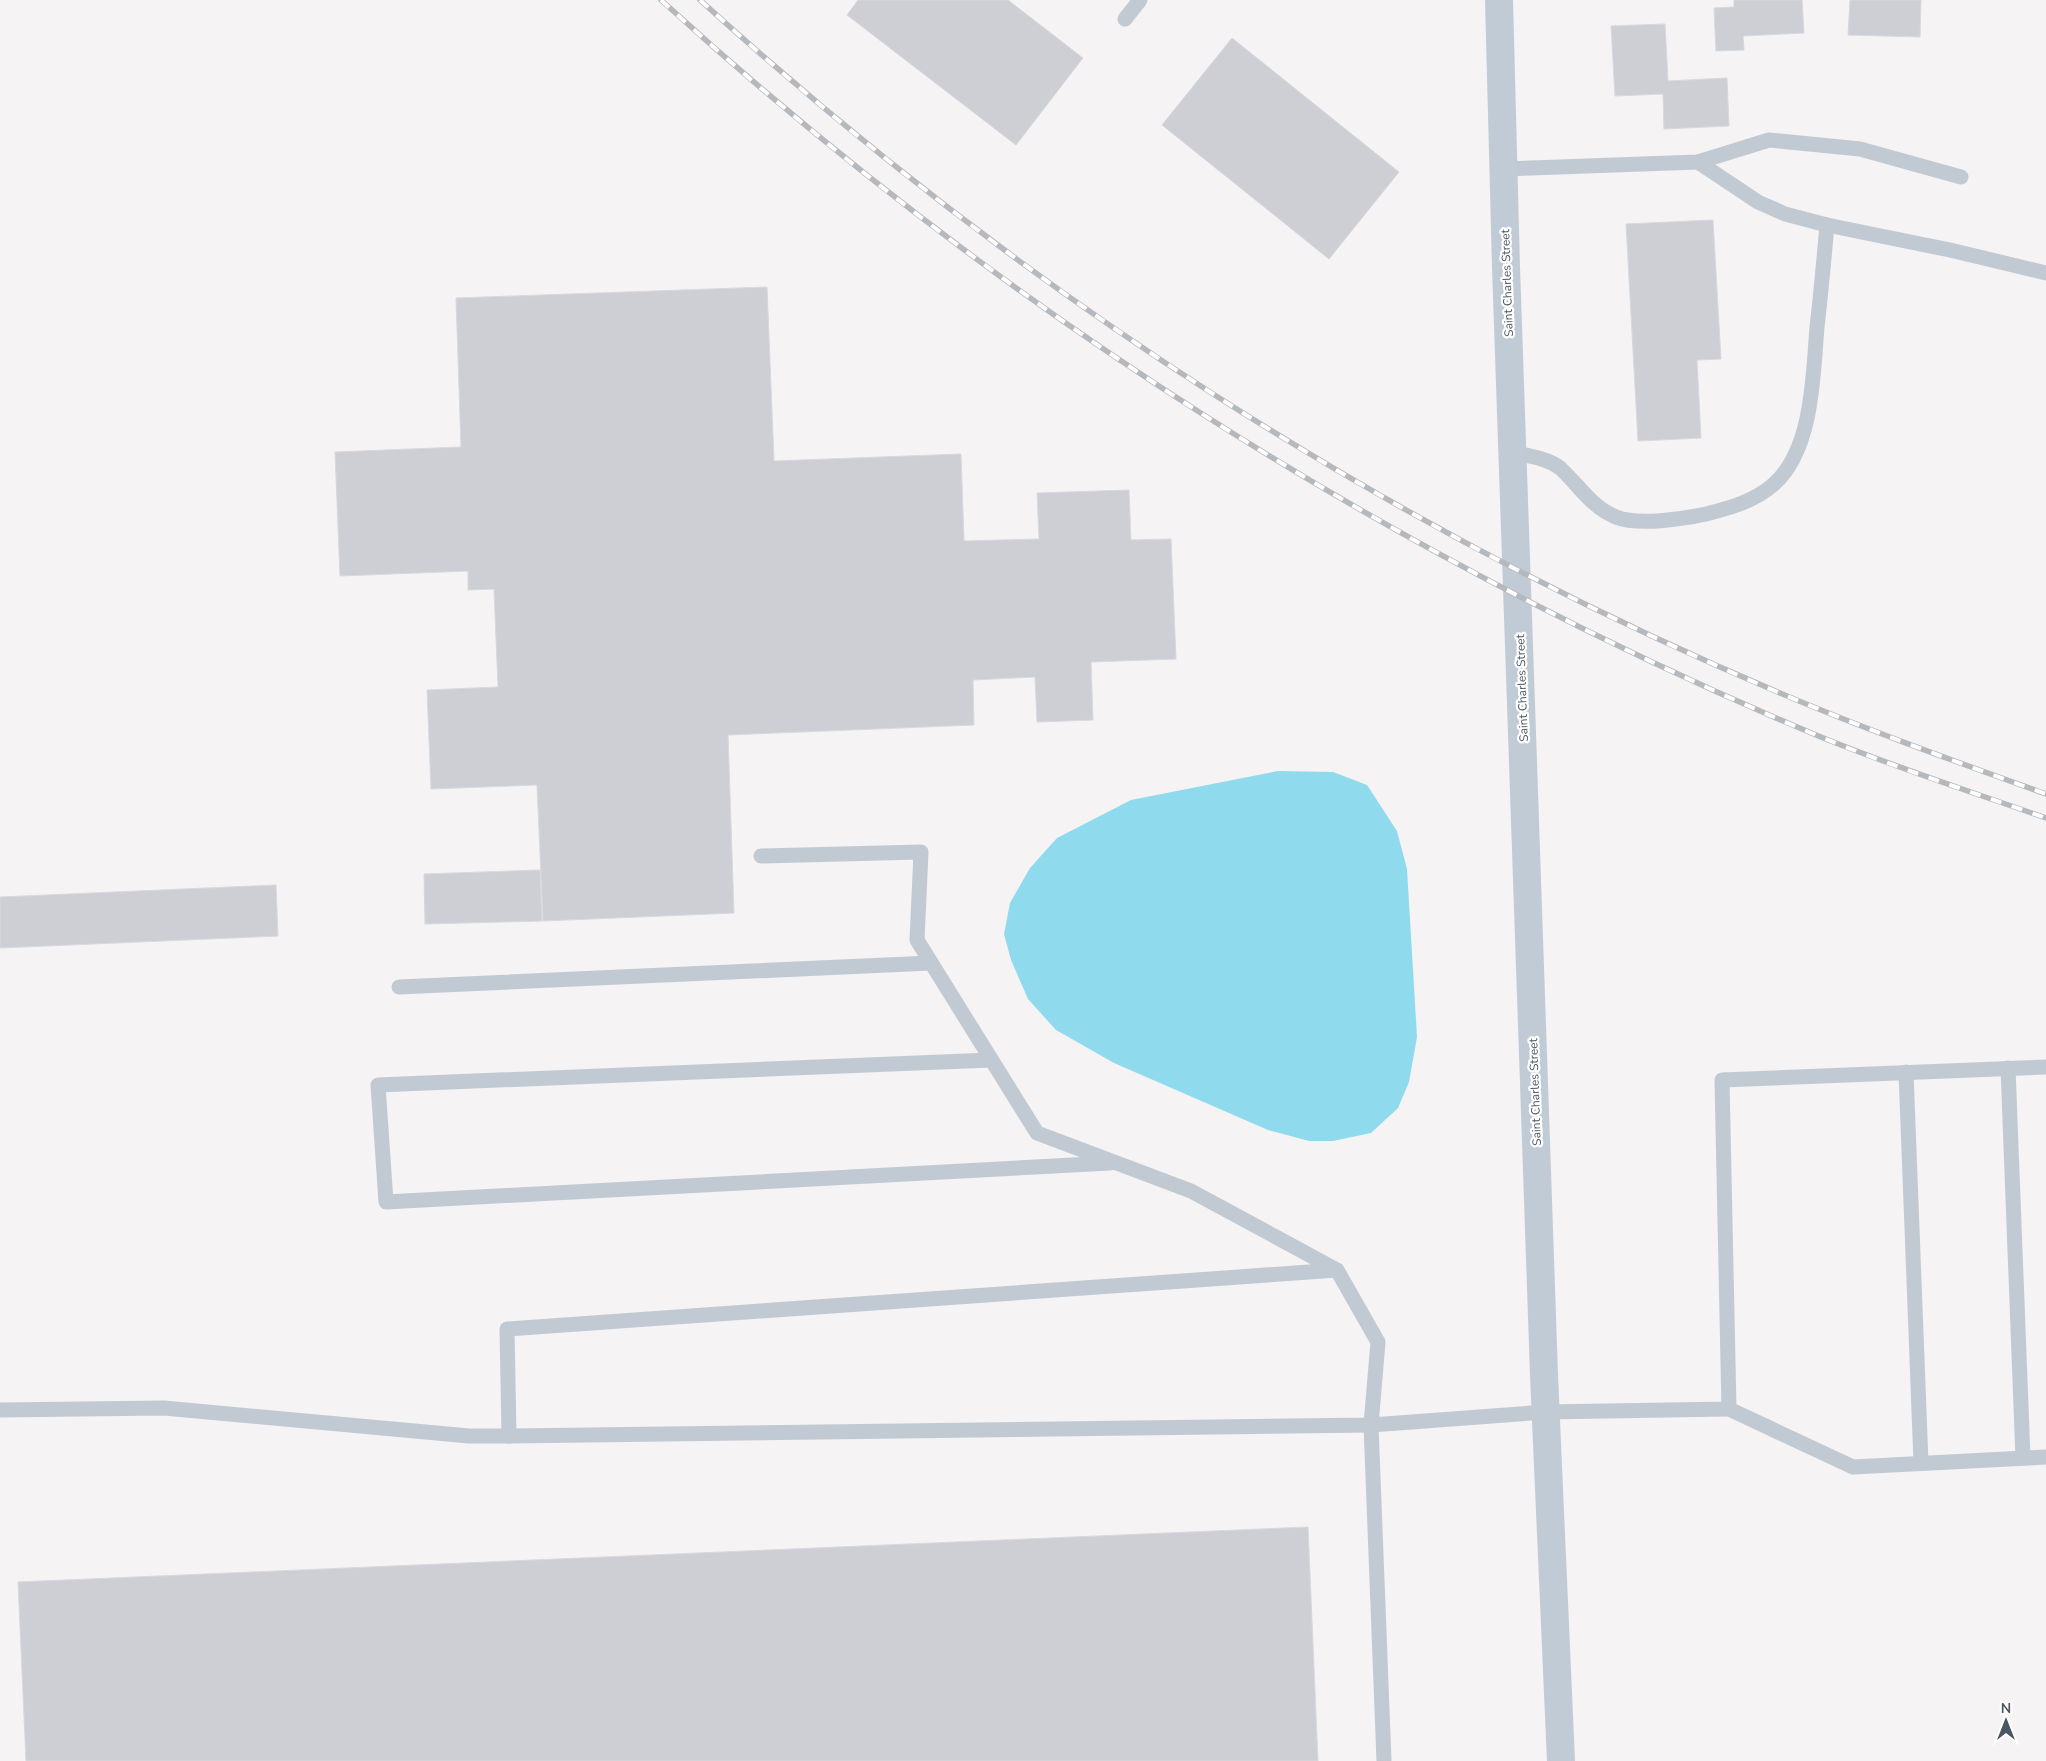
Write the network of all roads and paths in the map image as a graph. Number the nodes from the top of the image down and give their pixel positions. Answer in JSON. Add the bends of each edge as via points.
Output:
{"nodes":[{"id":1,"x":1140,"y":0,"type":"edge"},
{"id":2,"x":1499,"y":0,"type":"edge"},
{"id":3,"x":1125,"y":19,"type":"dead end"},
{"id":4,"x":1698,"y":162,"type":"junction"},
{"id":5,"x":1503,"y":169,"type":"junction"},
{"id":6,"x":1961,"y":177,"type":"dead end"},
{"id":7,"x":1827,"y":225,"type":"junction"},
{"id":8,"x":2046,"y":273,"type":"edge"},
{"id":9,"x":1513,"y":453,"type":"junction"},
{"id":10,"x":761,"y":856,"type":"dead end"},
{"id":11,"x":931,"y":963,"type":"junction"},
{"id":12,"x":399,"y":987,"type":"dead end"},
{"id":13,"x":992,"y":1060,"type":"junction"},
{"id":14,"x":2046,"y":1067,"type":"edge"},
{"id":15,"x":2008,"y":1068,"type":"junction"},
{"id":16,"x":1906,"y":1072,"type":"junction"},
{"id":17,"x":1117,"y":1163,"type":"junction"},
{"id":18,"x":1337,"y":1270,"type":"junction"},
{"id":19,"x":1729,"y":1409,"type":"junction"},
{"id":20,"x":0,"y":1410,"type":"edge"},
{"id":21,"x":1545,"y":1412,"type":"junction"},
{"id":22,"x":1371,"y":1425,"type":"junction"},
{"id":23,"x":509,"y":1436,"type":"junction"},
{"id":24,"x":2046,"y":1457,"type":"edge"},
{"id":25,"x":2023,"y":1458,"type":"junction"},
{"id":26,"x":1921,"y":1463,"type":"junction"},
{"id":27,"x":1384,"y":1761,"type":"edge"},
{"id":28,"x":1560,"y":1761,"type":"edge"}],
"edges":[{"from":1,"to":3,"type":"lane"},
{"from":2,"to":5,"type":"main road","name":"Saint Charles Street"},
{"from":4,"to":5,"type":"lane"},
{"from":4,"to":6,"type":"lane","via":[[1769,140],[1860,149]]},
{"from":4,"to":7,"type":"lane","via":[[1758,202],[1785,214]]},
{"from":5,"to":9,"type":"main road","name":"Saint Charles Street"},
{"from":7,"to":8,"type":"lane"},
{"from":7,"to":9,"type":"lane","via":[[1808,412],[1793,460],[1774,484],[1739,506],[1692,517],[1646,521],[1617,518],[1596,506],[1559,467],[1542,459]]},
{"from":9,"to":21,"type":"main road","name":"Saint Charles Street"},
{"from":10,"to":11,"type":"lane","via":[[921,852],[917,940]]},
{"from":11,"to":12,"type":"lane"},
{"from":11,"to":13,"type":"lane"},
{"from":13,"to":17,"type":"lane","via":[[1037,1133]]},
{"from":13,"to":17,"type":"lane","via":[[378,1085],[386,1202]]},
{"from":14,"to":15,"type":"lane"},
{"from":15,"to":16,"type":"lane"},
{"from":15,"to":25,"type":"lane"},
{"from":16,"to":19,"type":"lane","via":[[1722,1080]]},
{"from":16,"to":26,"type":"lane"},
{"from":17,"to":18,"type":"lane","via":[[1191,1191]]},
{"from":18,"to":22,"type":"lane","via":[[1378,1342]]},
{"from":18,"to":23,"type":"lane","via":[[507,1329]]},
{"from":19,"to":21,"type":"lane"},
{"from":19,"to":26,"type":"lane","via":[[1853,1467]]},
{"from":20,"to":23,"type":"lane","via":[[164,1408],[470,1436]]},
{"from":21,"to":22,"type":"lane"},
{"from":21,"to":28,"type":"main road","name":"Saint Charles Street"},
{"from":22,"to":23,"type":"lane"},
{"from":22,"to":27,"type":"lane"},
{"from":24,"to":25,"type":"lane"},
{"from":25,"to":26,"type":"lane"}]}
